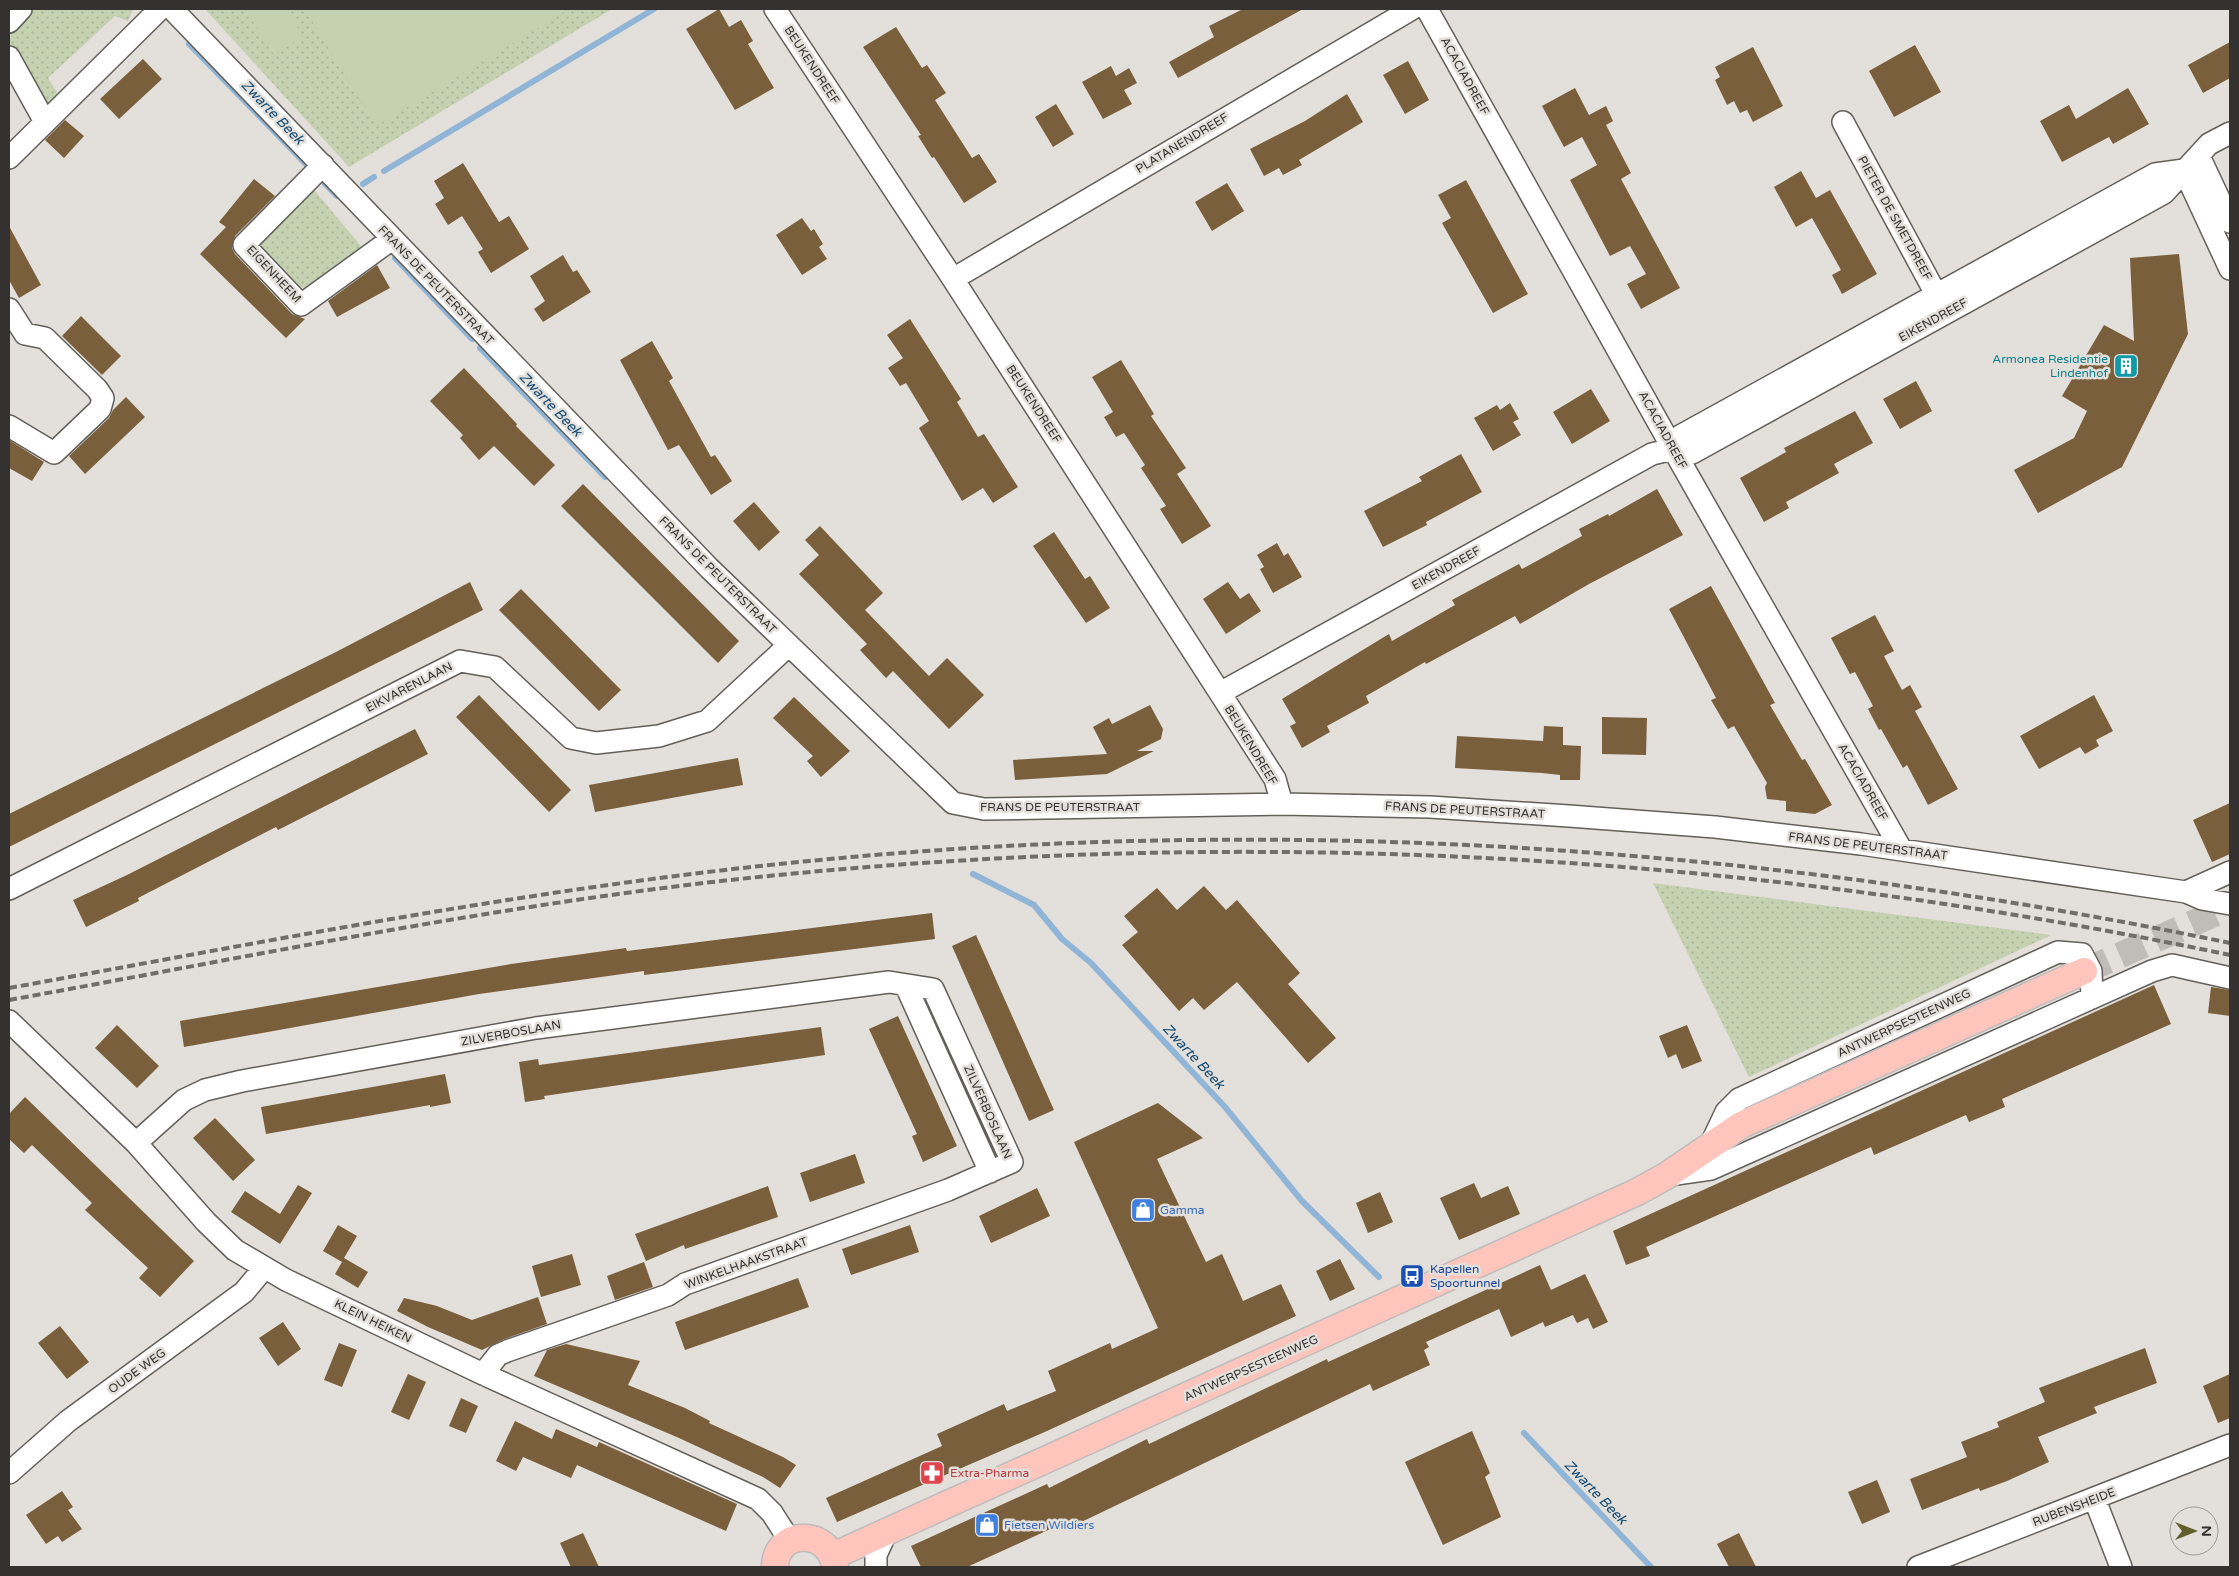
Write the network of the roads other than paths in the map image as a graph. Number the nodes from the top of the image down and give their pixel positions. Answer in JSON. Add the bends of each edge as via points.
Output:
{"nodes":[{"id":1,"x":21,"y":9,"type":"edge"},
{"id":2,"x":160,"y":9,"type":"edge"},
{"id":3,"x":172,"y":9,"type":"edge"},
{"id":4,"x":775,"y":9,"type":"edge"},
{"id":5,"x":1412,"y":9,"type":"edge"},
{"id":6,"x":1427,"y":9,"type":"edge"},
{"id":7,"x":9,"y":22,"type":"edge"},
{"id":8,"x":9,"y":56,"type":"edge"},
{"id":9,"x":45,"y":122,"type":"junction"},
{"id":10,"x":1843,"y":122,"type":"dead end"},
{"id":11,"x":2230,"y":133,"type":"edge"},
{"id":12,"x":9,"y":158,"type":"edge"},
{"id":13,"x":2192,"y":163,"type":"junction"},
{"id":14,"x":323,"y":166,"type":"junction"},
{"id":15,"x":2230,"y":222,"type":"edge"},
{"id":16,"x":392,"y":239,"type":"junction"},
{"id":17,"x":2230,"y":269,"type":"edge"},
{"id":18,"x":954,"y":279,"type":"junction"},
{"id":19,"x":1942,"y":304,"type":"junction"},
{"id":20,"x":9,"y":312,"type":"edge"},
{"id":21,"x":9,"y":426,"type":"edge"},
{"id":22,"x":1673,"y":449,"type":"junction"},
{"id":23,"x":789,"y":645,"type":"junction"},
{"id":24,"x":1220,"y":693,"type":"junction"},
{"id":25,"x":1282,"y":804,"type":"junction"},
{"id":26,"x":1901,"y":849,"type":"junction"},
{"id":27,"x":2230,"y":872,"type":"edge"},
{"id":28,"x":9,"y":889,"type":"edge"},
{"id":29,"x":2186,"y":892,"type":"junction"},
{"id":30,"x":2230,"y":904,"type":"edge"},
{"id":31,"x":2084,"y":971,"type":"tunnel mouth"},
{"id":32,"x":2230,"y":978,"type":"edge"},
{"id":33,"x":2092,"y":998,"type":"junction"},
{"id":34,"x":9,"y":1021,"type":"edge"},
{"id":35,"x":136,"y":1143,"type":"junction"},
{"id":36,"x":1709,"y":1148,"type":"junction"},
{"id":37,"x":990,"y":1172,"type":"joint"},
{"id":38,"x":1666,"y":1176,"type":"junction"},
{"id":39,"x":264,"y":1268,"type":"junction"},
{"id":40,"x":483,"y":1374,"type":"junction"},
{"id":41,"x":2230,"y":1445,"type":"edge"},
{"id":42,"x":9,"y":1473,"type":"edge"},
{"id":43,"x":2095,"y":1500,"type":"junction"},
{"id":44,"x":886,"y":1533,"type":"junction"},
{"id":45,"x":790,"y":1541,"type":"junction"},
{"id":46,"x":834,"y":1562,"type":"edge"},
{"id":47,"x":775,"y":1567,"type":"edge"},
{"id":48,"x":876,"y":1567,"type":"edge"},
{"id":49,"x":1918,"y":1567,"type":"edge"},
{"id":50,"x":2121,"y":1567,"type":"edge"}],
"edges":[{"from":1,"to":7,"type":"street"},
{"from":2,"to":9,"type":"street"},
{"from":3,"to":14,"type":"street","name":"FRANS DE PEUTERSTRAAT"},
{"from":4,"to":18,"type":"street","name":"BEUKENDREEF"},
{"from":5,"to":18,"type":"street","name":"PLATANENDREEF"},
{"from":6,"to":22,"type":"street","name":"ACACIADREEF"},
{"from":8,"to":9,"type":"street"},
{"from":9,"to":12,"type":"street"},
{"from":10,"to":19,"type":"street","name":"PIETER DE SMETDREEF"},
{"from":11,"to":13,"type":"street","via":[[2210,144]]},
{"from":13,"to":15,"type":"street"},
{"from":13,"to":17,"type":"street"},
{"from":13,"to":19,"type":"street","name":"EIKENDREEF","via":[[2156,174]]},
{"from":14,"to":16,"type":"street","name":"FRANS DE PEUTERSTRAAT"},
{"from":14,"to":16,"type":"street","name":"EIGENHEEM","via":[[244,245],[258,262],[301,305]]},
{"from":16,"to":23,"type":"street","name":"FRANS DE PEUTERSTRAAT","via":[[709,568]]},
{"from":18,"to":24,"type":"street","name":"BEUKENDREEF"},
{"from":19,"to":22,"type":"street","name":"EIKENDREEF","via":[[1680,436]]},
{"from":20,"to":21,"type":"street","via":[[24,334],[45,338],[103,398],[100,410],[54,453]]},
{"from":22,"to":24,"type":"street","name":"EIKENDREEF","via":[[1652,454]]},
{"from":22,"to":26,"type":"street","name":"ACACIADREEF"},
{"from":23,"to":25,"type":"street","name":"FRANS DE PEUTERSTRAAT","via":[[953,803],[984,809]]},
{"from":23,"to":28,"type":"street","name":"EIKVARENLAAN","via":[[707,721],[659,736],[596,743],[571,738],[495,667],[460,661]]},
{"from":24,"to":25,"type":"street","name":"BEUKENDREEF","via":[[1275,779]]},
{"from":25,"to":26,"type":"street","name":"FRANS DE PEUTERSTRAAT","via":[[1430,807],[1578,816],[1715,827]]},
{"from":26,"to":29,"type":"street","name":"FRANS DE PEUTERSTRAAT"},
{"from":27,"to":29,"type":"street"},
{"from":29,"to":30,"type":"street","via":[[2202,899]]},
{"from":31,"to":36,"type":"main road","name":"ANTWERPSESTEENWEG","via":[[1750,1121]]},
{"from":32,"to":33,"type":"street","name":"ANTWERPSESTEENWEG","via":[[2172,965]]},
{"from":33,"to":36,"type":"street","name":"ANTWERPSESTEENWEG","via":[[2092,971],[2082,954],[2058,952],[1739,1099],[1726,1112]]},
{"from":33,"to":38,"type":"street","name":"ANTWERPSESTEENWEG","via":[[1712,1169]]},
{"from":34,"to":35,"type":"street","name":"KLEIN HEIKEN"},
{"from":35,"to":37,"type":"street","name":"ZILVERBOSLAAN","via":[[184,1100],[204,1090],[242,1081],[536,1028],[890,982],[906,986]]},
{"from":35,"to":39,"type":"street","name":"KLEIN HEIKEN","via":[[206,1222],[235,1250]]},
{"from":36,"to":38,"type":"main road","name":"ANTWERPSESTEENWEG"},
{"from":37,"to":40,"type":"street","name":"WINKELHAAKSTRAAT","via":[[685,1284],[668,1295],[507,1351],[498,1355]]},
{"from":38,"to":44,"type":"main road","name":"ANTWERPSESTEENWEG"},
{"from":39,"to":40,"type":"street","name":"KLEIN HEIKEN"},
{"from":39,"to":42,"type":"street","name":"OUDE WEG","via":[[244,1292],[68,1421]]},
{"from":40,"to":45,"type":"street","name":"KLEIN HEIKEN","via":[[758,1499],[772,1513]]},
{"from":41,"to":43,"type":"street","name":"RUBENSHEIDE"},
{"from":43,"to":49,"type":"street","name":"RUBENSHEIDE"},
{"from":43,"to":50,"type":"street"},
{"from":44,"to":46,"type":"main road","name":"ANTWERPSESTEENWEG"},
{"from":44,"to":48,"type":"street","via":[[876,1555]]},
{"from":45,"to":46,"type":"main road","via":[[810,1538],[828,1548]]},
{"from":45,"to":47,"type":"main road","via":[[778,1554]]}]}
